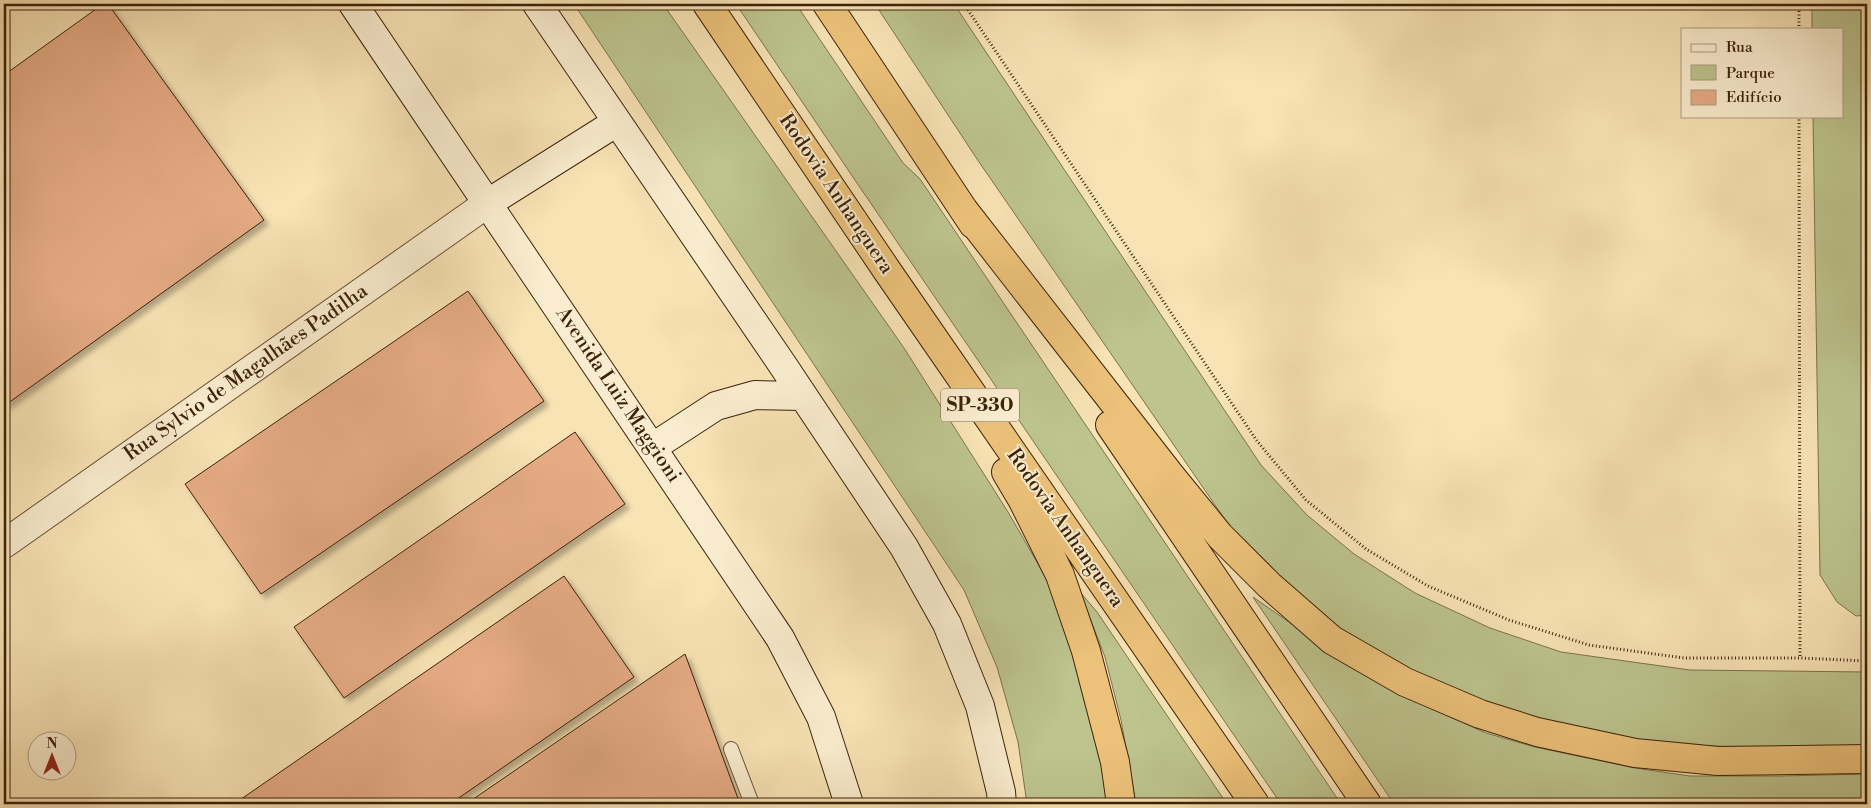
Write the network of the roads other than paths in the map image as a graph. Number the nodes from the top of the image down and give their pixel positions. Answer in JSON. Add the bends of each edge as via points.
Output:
{"nodes":[{"id":1,"x":353,"y":4,"type":"edge"},
{"id":2,"x":537,"y":4,"type":"edge"},
{"id":3,"x":707,"y":4,"type":"edge"},
{"id":4,"x":826,"y":4,"type":"edge"},
{"id":5,"x":617,"y":122,"type":"junction"},
{"id":6,"x":488,"y":203,"type":"junction"},
{"id":7,"x":963,"y":209,"type":"junction"},
{"id":8,"x":888,"y":272,"type":"junction"},
{"id":9,"x":803,"y":396,"type":"junction"},
{"id":10,"x":653,"y":448,"type":"junction"},
{"id":11,"x":4,"y":544,"type":"edge"},
{"id":12,"x":731,"y":749,"type":"dead end"},
{"id":13,"x":1867,"y":759,"type":"edge"},
{"id":14,"x":752,"y":804,"type":"edge"},
{"id":15,"x":849,"y":804,"type":"edge"},
{"id":16,"x":1002,"y":804,"type":"edge"},
{"id":17,"x":1121,"y":804,"type":"edge"},
{"id":18,"x":1255,"y":804,"type":"edge"},
{"id":19,"x":1367,"y":804,"type":"edge"}],
"edges":[{"from":1,"to":6,"type":"street","name":"Avenida Luiz Maggioni"},
{"from":2,"to":5,"type":"street"},
{"from":3,"to":8,"type":"highway","name":"Rodovia Anhanguera","number":"SP-330"},
{"from":4,"to":7,"type":"highway"},
{"from":5,"to":6,"type":"street","name":"Rua Sylvio de Magalhães Padilha"},
{"from":5,"to":9,"type":"street"},
{"from":6,"to":10,"type":"street","name":"Avenida Luiz Maggioni"},
{"from":6,"to":11,"type":"street","name":"Rua Sylvio de Magalhães Padilha"},
{"from":7,"to":13,"type":"highway","via":[[1220,536],[1269,585],[1332,640],[1405,682],[1480,714],[1537,732],[1635,753],[1718,761]]},
{"from":7,"to":19,"type":"highway"},
{"from":8,"to":17,"type":"highway","via":[[1022,499],[1060,575],[1086,652],[1114,762]]},
{"from":8,"to":18,"type":"highway","name":"Rodovia Anhanguera","number":"SP-330"},
{"from":9,"to":10,"type":"street","via":[[754,395],[716,406]]},
{"from":9,"to":16,"type":"street","via":[[904,547],[947,624],[980,706]]},
{"from":10,"to":15,"type":"street","name":"Avenida Luiz Maggioni","via":[[780,638],[821,717]]},
{"from":12,"to":14,"type":"lane"}]}
